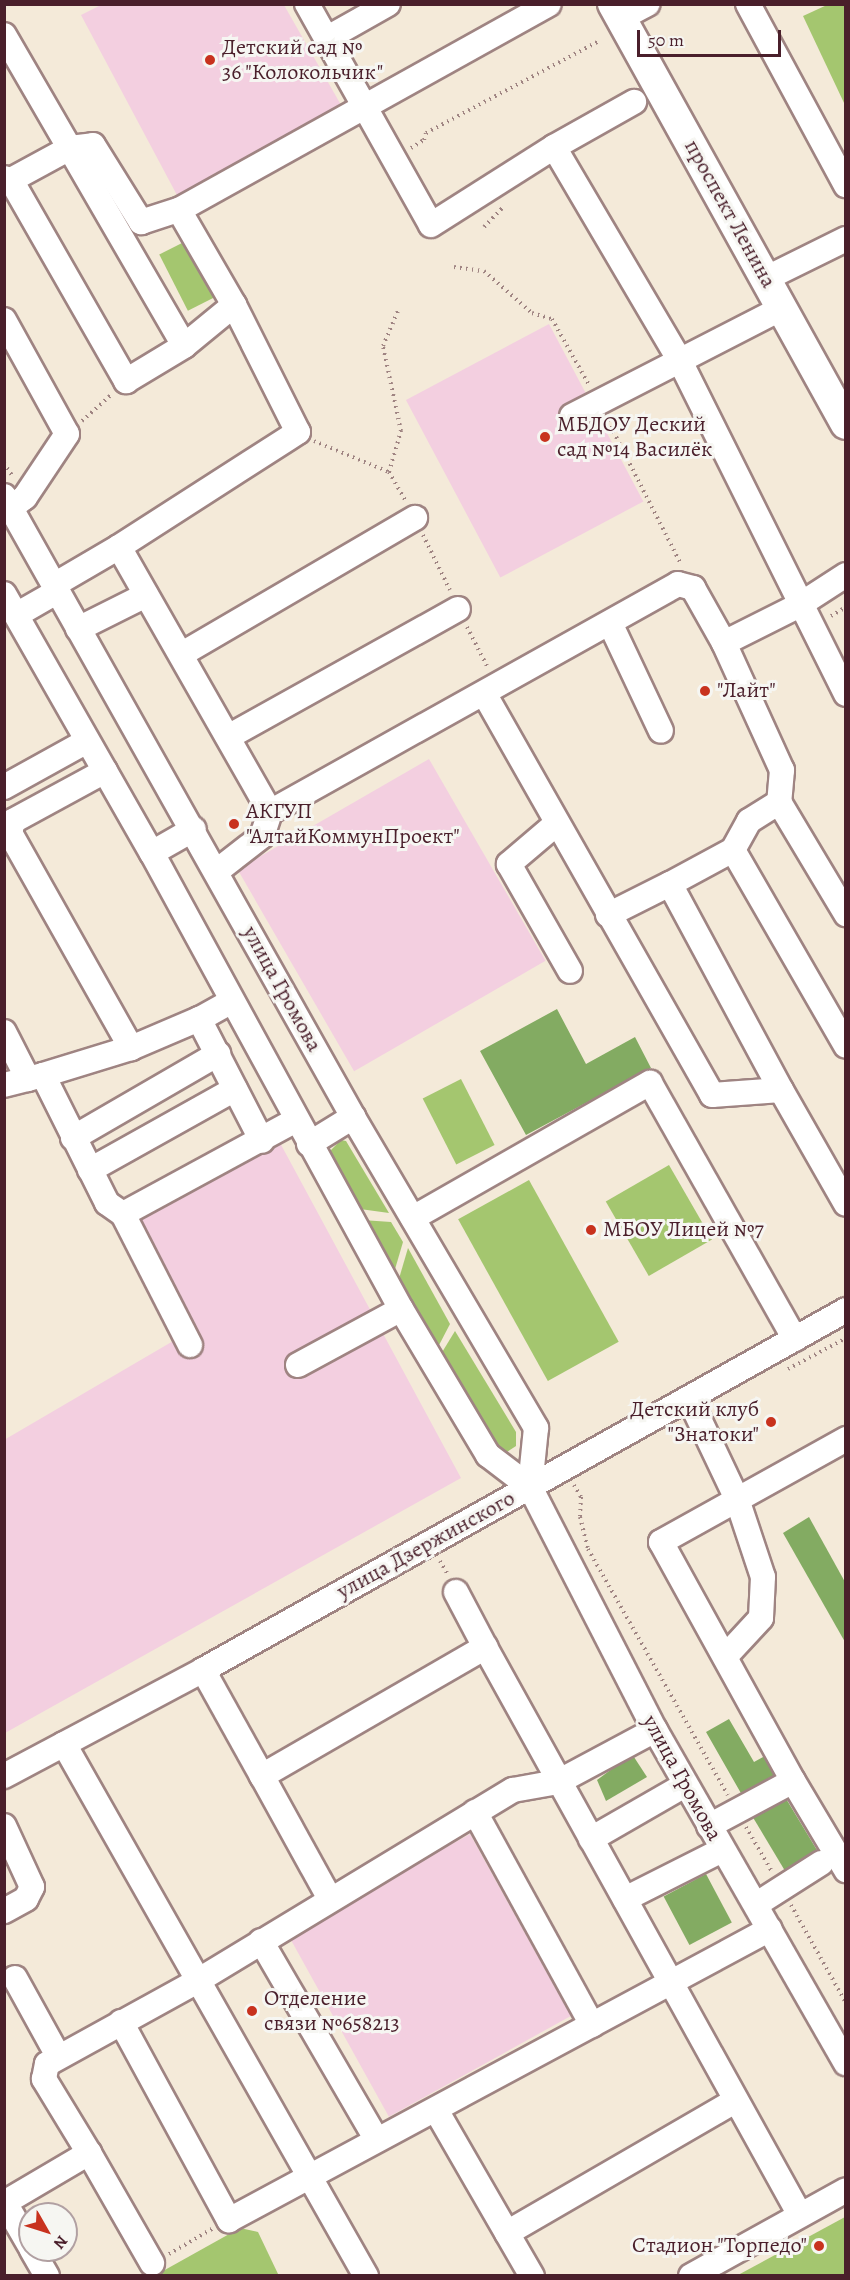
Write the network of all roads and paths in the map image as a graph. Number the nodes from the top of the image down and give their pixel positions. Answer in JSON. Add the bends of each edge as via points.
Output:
{"nodes":[{"id":1,"x":307,"y":4,"type":"edge"},
{"id":2,"x":388,"y":4,"type":"edge"},
{"id":3,"x":549,"y":4,"type":"edge"},
{"id":4,"x":647,"y":4,"type":"edge"},
{"id":5,"x":748,"y":4,"type":"edge"},
{"id":6,"x":617,"y":11,"type":"edge"},
{"id":7,"x":4,"y":34,"type":"edge"},
{"id":8,"x":326,"y":39,"type":"junction"},
{"id":9,"x":599,"y":41,"type":"dead end"},
{"id":10,"x":634,"y":102,"type":"dead end"},
{"id":11,"x":363,"y":106,"type":"junction"},
{"id":12,"x":554,"y":147,"type":"junction"},
{"id":13,"x":70,"y":148,"type":"junction"},
{"id":14,"x":392,"y":159,"type":"junction"},
{"id":15,"x":8,"y":179,"type":"edge"},
{"id":16,"x":846,"y":185,"type":"edge"},
{"id":17,"x":179,"y":210,"type":"junction"},
{"id":18,"x":846,"y":239,"type":"edge"},
{"id":19,"x":765,"y":279,"type":"junction"},
{"id":20,"x":234,"y":305,"type":"junction"},
{"id":21,"x":782,"y":309,"type":"junction"},
{"id":22,"x":398,"y":310,"type":"dead end"},
{"id":23,"x":4,"y":320,"type":"edge"},
{"id":24,"x":184,"y":346,"type":"junction"},
{"id":25,"x":680,"y":362,"type":"junction"},
{"id":26,"x":126,"y":381,"type":"junction"},
{"id":27,"x":572,"y":416,"type":"dead end"},
{"id":28,"x":846,"y":424,"type":"edge"},
{"id":29,"x":68,"y":434,"type":"junction"},
{"id":30,"x":389,"y":472,"type":"dead end"},
{"id":31,"x":8,"y":502,"type":"edge"},
{"id":32,"x":415,"y":518,"type":"dead end"},
{"id":33,"x":119,"y":547,"type":"junction"},
{"id":34,"x":846,"y":575,"type":"edge"},
{"id":35,"x":56,"y":588,"type":"junction"},
{"id":36,"x":4,"y":594,"type":"edge"},
{"id":37,"x":146,"y":595,"type":"junction"},
{"id":38,"x":798,"y":606,"type":"junction"},
{"id":39,"x":458,"y":609,"type":"dead end"},
{"id":40,"x":18,"y":614,"type":"junction"},
{"id":41,"x":610,"y":623,"type":"junction"},
{"id":42,"x":78,"y":629,"type":"junction"},
{"id":43,"x":724,"y":643,"type":"junction"},
{"id":44,"x":182,"y":654,"type":"junction"},
{"id":45,"x":846,"y":694,"type":"edge"},
{"id":46,"x":484,"y":695,"type":"junction"},
{"id":47,"x":661,"y":731,"type":"dead end"},
{"id":48,"x":228,"y":737,"type":"junction"},
{"id":49,"x":87,"y":741,"type":"junction"},
{"id":50,"x":105,"y":771,"type":"junction"},
{"id":51,"x":4,"y":788,"type":"edge"},
{"id":52,"x":779,"y":802,"type":"junction"},
{"id":53,"x":270,"y":812,"type":"junction"},
{"id":54,"x":556,"y":824,"type":"junction"},
{"id":55,"x":194,"y":829,"type":"junction"},
{"id":56,"x":733,"y":850,"type":"junction"},
{"id":57,"x":152,"y":853,"type":"junction"},
{"id":58,"x":217,"y":871,"type":"junction"},
{"id":59,"x":670,"y":884,"type":"junction"},
{"id":60,"x":846,"y":914,"type":"edge"},
{"id":61,"x":608,"y":915,"type":"junction"},
{"id":62,"x":570,"y":971,"type":"dead end"},
{"id":63,"x":232,"y":1001,"type":"junction"},
{"id":64,"x":199,"y":1019,"type":"junction"},
{"id":65,"x":4,"y":1032,"type":"edge"},
{"id":66,"x":846,"y":1046,"type":"edge"},
{"id":67,"x":131,"y":1048,"type":"junction"},
{"id":68,"x":218,"y":1054,"type":"junction"},
{"id":69,"x":35,"y":1077,"type":"junction"},
{"id":70,"x":4,"y":1085,"type":"edge"},
{"id":71,"x":235,"y":1089,"type":"junction"},
{"id":72,"x":781,"y":1090,"type":"junction"},
{"id":73,"x":353,"y":1117,"type":"junction"},
{"id":74,"x":296,"y":1120,"type":"junction"},
{"id":75,"x":73,"y":1138,"type":"junction"},
{"id":76,"x":262,"y":1141,"type":"junction"},
{"id":77,"x":309,"y":1144,"type":"junction"},
{"id":78,"x":90,"y":1170,"type":"junction"},
{"id":79,"x":844,"y":1197,"type":"edge"},
{"id":80,"x":123,"y":1214,"type":"junction"},
{"id":81,"x":413,"y":1218,"type":"junction"},
{"id":82,"x":401,"y":1309,"type":"junction"},
{"id":83,"x":846,"y":1310,"type":"edge"},
{"id":84,"x":795,"y":1339,"type":"junction"},
{"id":85,"x":190,"y":1344,"type":"dead end"},
{"id":86,"x":297,"y":1365,"type":"dead end"},
{"id":87,"x":689,"y":1398,"type":"junction"},
{"id":88,"x":846,"y":1439,"type":"edge"},
{"id":89,"x":564,"y":1468,"type":"junction"},
{"id":90,"x":530,"y":1487,"type":"junction"},
{"id":91,"x":737,"y":1499,"type":"junction"},
{"id":92,"x":456,"y":1592,"type":"dead end"},
{"id":93,"x":484,"y":1647,"type":"junction"},
{"id":94,"x":725,"y":1657,"type":"junction"},
{"id":95,"x":203,"y":1670,"type":"junction"},
{"id":96,"x":655,"y":1730,"type":"junction"},
{"id":97,"x":64,"y":1744,"type":"junction"},
{"id":98,"x":4,"y":1776,"type":"edge"},
{"id":99,"x":262,"y":1776,"type":"junction"},
{"id":100,"x":793,"y":1780,"type":"junction"},
{"id":101,"x":560,"y":1781,"type":"junction"},
{"id":102,"x":685,"y":1785,"type":"junction"},
{"id":103,"x":737,"y":1811,"type":"junction"},
{"id":104,"x":476,"y":1812,"type":"junction"},
{"id":105,"x":709,"y":1826,"type":"junction"},
{"id":106,"x":4,"y":1827,"type":"edge"},
{"id":107,"x":591,"y":1839,"type":"junction"},
{"id":108,"x":722,"y":1850,"type":"junction"},
{"id":109,"x":821,"y":1863,"type":"dead end"},
{"id":110,"x":846,"y":1870,"type":"edge"},
{"id":111,"x":781,"y":1888,"type":"junction"},
{"id":112,"x":330,"y":1899,"type":"junction"},
{"id":113,"x":625,"y":1899,"type":"junction"},
{"id":114,"x":757,"y":1904,"type":"junction"},
{"id":115,"x":4,"y":1911,"type":"edge"},
{"id":116,"x":771,"y":1929,"type":"junction"},
{"id":117,"x":261,"y":1941,"type":"junction"},
{"id":118,"x":15,"y":1978,"type":"dead end"},
{"id":119,"x":199,"y":1980,"type":"junction"},
{"id":120,"x":669,"y":1982,"type":"junction"},
{"id":121,"x":846,"y":2003,"type":"edge"},
{"id":122,"x":121,"y":2022,"type":"junction"},
{"id":123,"x":592,"y":2025,"type":"junction"},
{"id":124,"x":58,"y":2056,"type":"junction"},
{"id":125,"x":846,"y":2063,"type":"edge"},
{"id":126,"x":735,"y":2101,"type":"junction"},
{"id":127,"x":436,"y":2110,"type":"junction"},
{"id":128,"x":377,"y":2140,"type":"junction"},
{"id":129,"x":89,"y":2153,"type":"junction"},
{"id":130,"x":309,"y":2174,"type":"junction"},
{"id":131,"x":846,"y":2190,"type":"edge"},
{"id":132,"x":5,"y":2202,"type":"edge"},
{"id":133,"x":800,"y":2215,"type":"junction"},
{"id":134,"x":229,"y":2220,"type":"junction"},
{"id":135,"x":18,"y":2225,"type":"edge"},
{"id":136,"x":507,"y":2233,"type":"junction"},
{"id":137,"x":39,"y":2262,"type":"edge"},
{"id":138,"x":152,"y":2263,"type":"joint"},
{"id":139,"x":47,"y":2276,"type":"edge"},
{"id":140,"x":366,"y":2276,"type":"edge"},
{"id":141,"x":532,"y":2276,"type":"edge"},
{"id":142,"x":691,"y":2276,"type":"edge"}],
"edges":[{"from":1,"to":8,"type":"street"},
{"from":2,"to":8,"type":"street"},
{"from":3,"to":11,"type":"street"},
{"from":4,"to":6,"type":"street"},
{"from":5,"to":16,"type":"street"},
{"from":6,"to":19,"type":"main road","name":"проспект Ленина"},
{"from":7,"to":13,"type":"street"},
{"from":8,"to":11,"type":"street"},
{"from":9,"to":14,"type":"path","via":[[426,133],[424,140]]},
{"from":10,"to":12,"type":"street"},
{"from":11,"to":14,"type":"street"},
{"from":11,"to":17,"type":"street"},
{"from":12,"to":14,"type":"street","via":[[431,225]]},
{"from":12,"to":25,"type":"street"},
{"from":13,"to":15,"type":"street"},
{"from":13,"to":17,"type":"street","via":[[93,145],[141,222]]},
{"from":13,"to":24,"type":"street"},
{"from":15,"to":26,"type":"street"},
{"from":17,"to":20,"type":"street"},
{"from":18,"to":19,"type":"street"},
{"from":19,"to":21,"type":"main road","name":"проспект Ленина"},
{"from":20,"to":24,"type":"street"},
{"from":20,"to":33,"type":"street","via":[[298,432]]},
{"from":21,"to":25,"type":"street"},
{"from":21,"to":28,"type":"main road","name":"проспект Ленина"},
{"from":22,"to":30,"type":"path","via":[[383,346],[401,431]]},
{"from":23,"to":29,"type":"street"},
{"from":24,"to":26,"type":"street"},
{"from":25,"to":27,"type":"street"},
{"from":25,"to":38,"type":"street"},
{"from":26,"to":29,"type":"path"},
{"from":29,"to":31,"type":"street","via":[[25,497]]},
{"from":31,"to":35,"type":"street","name":"улица Громова"},
{"from":32,"to":44,"type":"street"},
{"from":33,"to":35,"type":"street"},
{"from":33,"to":37,"type":"street"},
{"from":34,"to":38,"type":"street"},
{"from":35,"to":40,"type":"street"},
{"from":35,"to":42,"type":"street","name":"улица Громова"},
{"from":36,"to":40,"type":"street","name":"улица Громова"},
{"from":37,"to":42,"type":"street"},
{"from":37,"to":44,"type":"street"},
{"from":38,"to":43,"type":"street"},
{"from":38,"to":45,"type":"street"},
{"from":39,"to":48,"type":"street"},
{"from":40,"to":49,"type":"street","name":"улица Громова"},
{"from":41,"to":43,"type":"street","via":[[678,585],[693,588]]},
{"from":41,"to":46,"type":"street"},
{"from":41,"to":47,"type":"street"},
{"from":42,"to":55,"type":"street","name":"улица Громова"},
{"from":43,"to":52,"type":"street","via":[[782,770]]},
{"from":44,"to":48,"type":"street"},
{"from":46,"to":53,"type":"street"},
{"from":46,"to":54,"type":"street"},
{"from":48,"to":53,"type":"street"},
{"from":49,"to":50,"type":"street","name":"улица Громова"},
{"from":49,"to":51,"type":"street"},
{"from":50,"to":57,"type":"street","name":"улица Громова"},
{"from":50,"to":67,"type":"street","via":[[13,821],[10,833]]},
{"from":52,"to":56,"type":"street","via":[[749,821]]},
{"from":52,"to":60,"type":"street"},
{"from":53,"to":58,"type":"street","via":[[262,836]]},
{"from":54,"to":61,"type":"street"},
{"from":54,"to":62,"type":"street","via":[[509,864]]},
{"from":55,"to":57,"type":"street"},
{"from":55,"to":58,"type":"street","name":"улица Громова"},
{"from":56,"to":59,"type":"street"},
{"from":56,"to":66,"type":"street"},
{"from":57,"to":63,"type":"street","name":"улица Громова"},
{"from":58,"to":73,"type":"street","name":"улица Громова"},
{"from":59,"to":61,"type":"street"},
{"from":59,"to":72,"type":"street"},
{"from":61,"to":72,"type":"street","via":[[712,1095]]},
{"from":63,"to":64,"type":"street"},
{"from":63,"to":74,"type":"street","name":"улица Громова"},
{"from":64,"to":67,"type":"street"},
{"from":64,"to":68,"type":"street"},
{"from":65,"to":69,"type":"street"},
{"from":67,"to":69,"type":"street"},
{"from":68,"to":71,"type":"street"},
{"from":68,"to":75,"type":"street"},
{"from":69,"to":70,"type":"street"},
{"from":69,"to":75,"type":"street"},
{"from":71,"to":76,"type":"street"},
{"from":71,"to":78,"type":"street"},
{"from":72,"to":79,"type":"street"},
{"from":73,"to":77,"type":"street"},
{"from":73,"to":81,"type":"street","name":"улица Громова"},
{"from":74,"to":76,"type":"street"},
{"from":74,"to":77,"type":"street","name":"улица Громова"},
{"from":75,"to":78,"type":"street"},
{"from":76,"to":80,"type":"street"},
{"from":77,"to":82,"type":"street","name":"улица Громова"},
{"from":78,"to":80,"type":"street","via":[[107,1203]]},
{"from":80,"to":85,"type":"street"},
{"from":81,"to":84,"type":"street","via":[[650,1083]]},
{"from":81,"to":90,"type":"street","name":"улица Громова","via":[[536,1428]]},
{"from":82,"to":86,"type":"street"},
{"from":82,"to":90,"type":"street","name":"улица Громова","via":[[488,1455]]},
{"from":83,"to":84,"type":"street","name":"улица Дзержинского"},
{"from":84,"to":87,"type":"street","name":"улица Дзержинского"},
{"from":87,"to":89,"type":"street","name":"улица Дзержинского"},
{"from":87,"to":91,"type":"street"},
{"from":88,"to":91,"type":"street"},
{"from":89,"to":90,"type":"street","name":"улица Дзержинского"},
{"from":89,"to":103,"type":"path","via":[[581,1497],[580,1517],[588,1549]]},
{"from":90,"to":95,"type":"street","name":"улица Дзержинского"},
{"from":90,"to":96,"type":"street","name":"улица Громова"},
{"from":91,"to":94,"type":"street","via":[[763,1577],[761,1618]]},
{"from":91,"to":94,"type":"street","via":[[661,1542]]},
{"from":92,"to":93,"type":"street"},
{"from":93,"to":99,"type":"street"},
{"from":93,"to":101,"type":"street"},
{"from":94,"to":100,"type":"street"},
{"from":95,"to":97,"type":"street","name":"улица Дзержинского"},
{"from":95,"to":99,"type":"street"},
{"from":96,"to":101,"type":"street"},
{"from":96,"to":102,"type":"street","name":"улица Громова"},
{"from":97,"to":98,"type":"street","name":"улица Дзержинского"},
{"from":97,"to":119,"type":"street"},
{"from":99,"to":112,"type":"street"},
{"from":100,"to":103,"type":"street"},
{"from":100,"to":110,"type":"street"},
{"from":101,"to":104,"type":"street","via":[[513,1790]]},
{"from":101,"to":107,"type":"street"},
{"from":102,"to":105,"type":"street","name":"улица Громова"},
{"from":102,"to":107,"type":"street"},
{"from":103,"to":105,"type":"street"},
{"from":103,"to":111,"type":"path"},
{"from":104,"to":112,"type":"street"},
{"from":104,"to":123,"type":"street"},
{"from":105,"to":108,"type":"street","name":"улица Громова"},
{"from":106,"to":115,"type":"street","via":[[32,1887],[26,1899]]},
{"from":107,"to":113,"type":"street"},
{"from":108,"to":113,"type":"street"},
{"from":108,"to":114,"type":"street","name":"улица Громова"},
{"from":109,"to":111,"type":"street"},
{"from":111,"to":114,"type":"street"},
{"from":111,"to":121,"type":"path"},
{"from":112,"to":117,"type":"street"},
{"from":113,"to":120,"type":"street"},
{"from":114,"to":116,"type":"street","name":"улица Громова"},
{"from":116,"to":120,"type":"street"},
{"from":116,"to":125,"type":"street","name":"улица Громова"},
{"from":117,"to":119,"type":"street"},
{"from":117,"to":128,"type":"street"},
{"from":118,"to":124,"type":"street"},
{"from":119,"to":122,"type":"street"},
{"from":119,"to":130,"type":"street"},
{"from":120,"to":123,"type":"street"},
{"from":120,"to":126,"type":"street"},
{"from":122,"to":124,"type":"street"},
{"from":122,"to":134,"type":"street"},
{"from":123,"to":127,"type":"street"},
{"from":124,"to":129,"type":"street","via":[[47,2064],[44,2079]]},
{"from":126,"to":133,"type":"street"},
{"from":126,"to":136,"type":"street"},
{"from":127,"to":128,"type":"street"},
{"from":127,"to":136,"type":"street"},
{"from":128,"to":130,"type":"street"},
{"from":129,"to":132,"type":"street"},
{"from":129,"to":138,"type":"street"},
{"from":130,"to":134,"type":"street"},
{"from":130,"to":140,"type":"street"},
{"from":131,"to":133,"type":"street"},
{"from":132,"to":135,"type":"street"},
{"from":133,"to":142,"type":"street"},
{"from":134,"to":138,"type":"path"},
{"from":136,"to":141,"type":"street"},
{"from":137,"to":139,"type":"street"}]}
